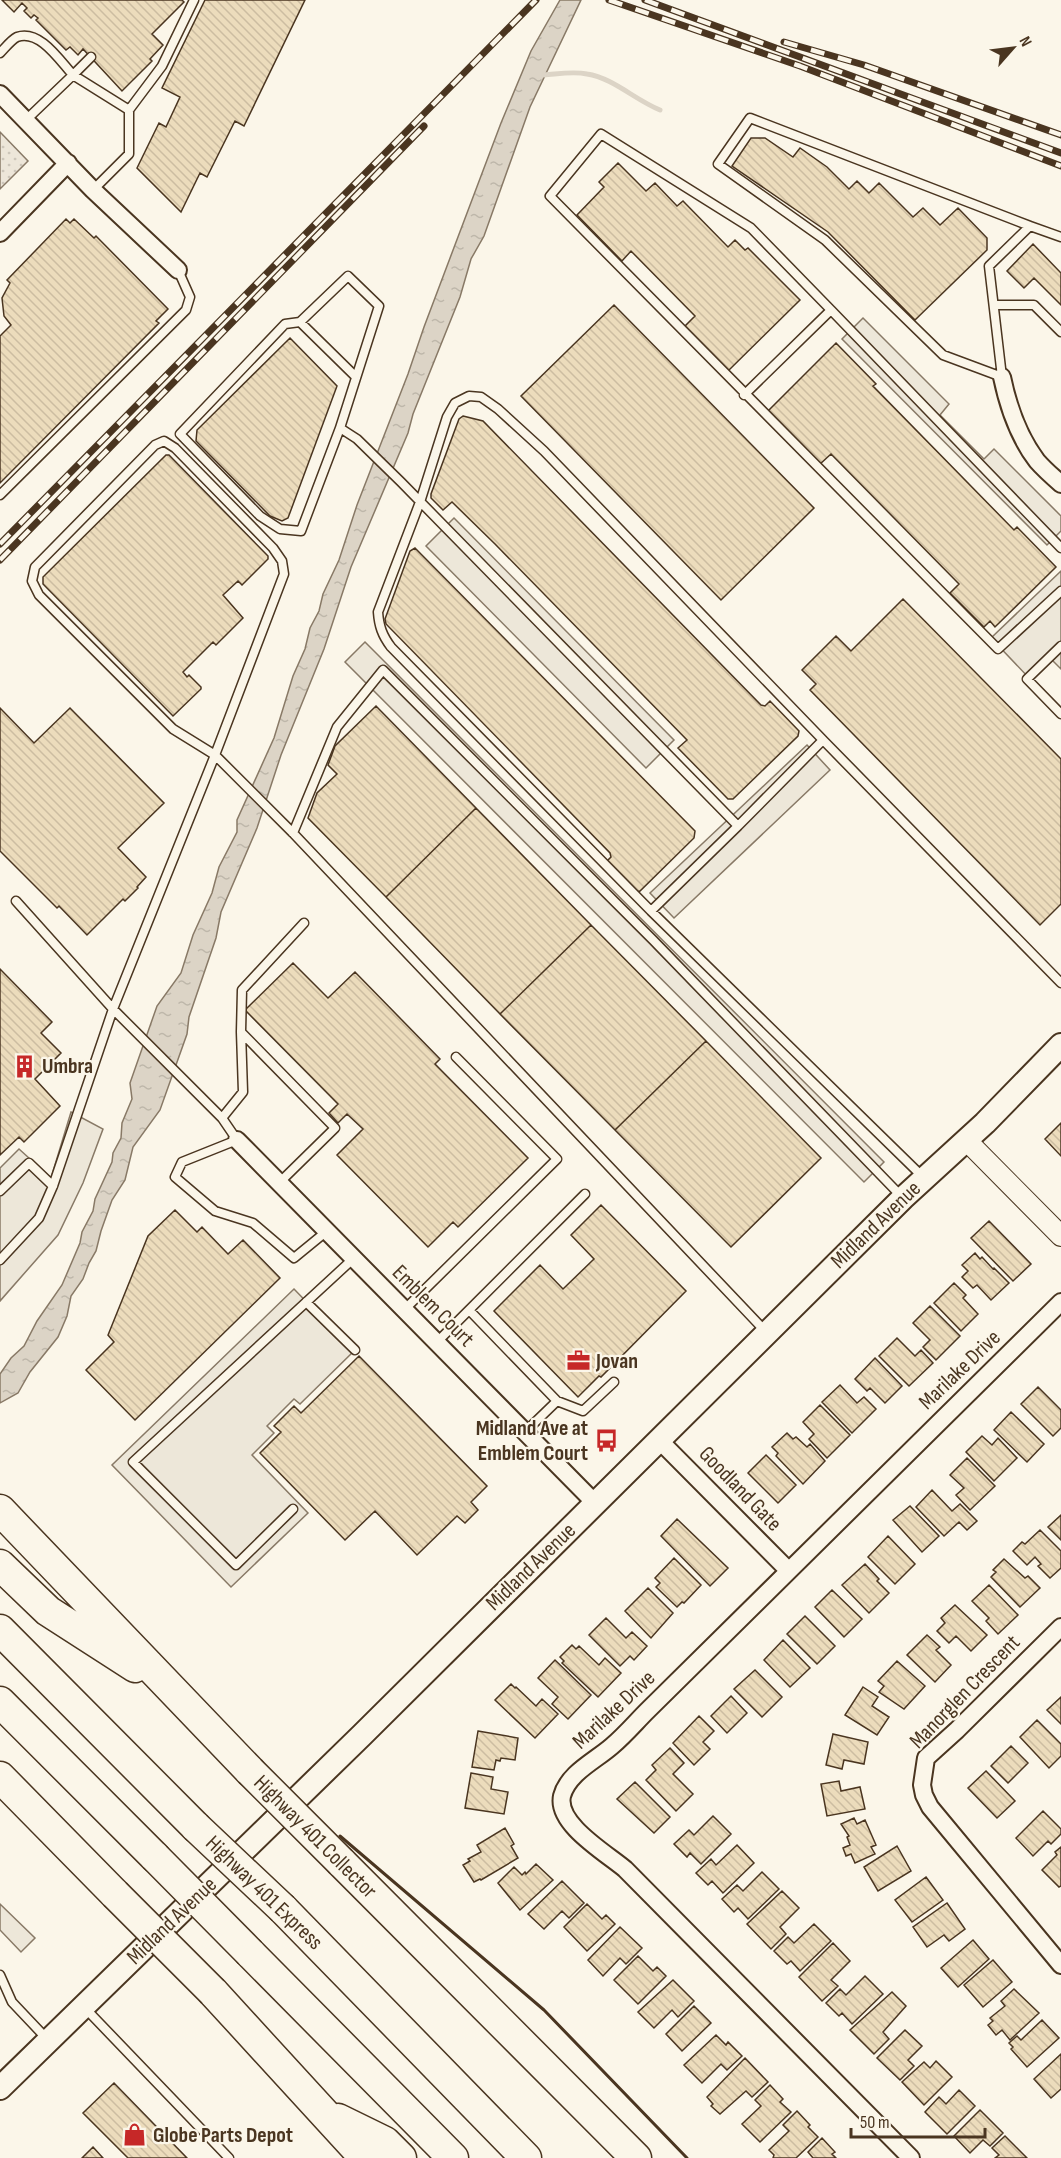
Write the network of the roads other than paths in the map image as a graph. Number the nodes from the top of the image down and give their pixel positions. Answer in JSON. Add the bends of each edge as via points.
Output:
{"nodes":[{"id":1,"x":194,"y":0,"type":"edge"},
{"id":2,"x":0,"y":53,"type":"edge"},
{"id":3,"x":91,"y":57,"type":"dead end"},
{"id":4,"x":73,"y":75,"type":"junction"},
{"id":5,"x":0,"y":94,"type":"edge"},
{"id":6,"x":129,"y":110,"type":"junction"},
{"id":7,"x":26,"y":120,"type":"junction"},
{"id":8,"x":68,"y":163,"type":"junction"},
{"id":9,"x":93,"y":190,"type":"junction"},
{"id":10,"x":1030,"y":226,"type":"junction"},
{"id":11,"x":0,"y":233,"type":"edge"},
{"id":12,"x":1061,"y":237,"type":"edge"},
{"id":13,"x":178,"y":270,"type":"joint"},
{"id":14,"x":994,"y":305,"type":"junction"},
{"id":15,"x":831,"y":310,"type":"junction"},
{"id":16,"x":300,"y":322,"type":"junction"},
{"id":17,"x":1061,"y":332,"type":"edge"},
{"id":18,"x":1002,"y":376,"type":"junction"},
{"id":19,"x":357,"y":377,"type":"junction"},
{"id":20,"x":744,"y":395,"type":"junction"},
{"id":21,"x":340,"y":428,"type":"junction"},
{"id":22,"x":1061,"y":484,"type":"edge"},
{"id":23,"x":0,"y":495,"type":"edge"},
{"id":24,"x":420,"y":502,"type":"junction"},
{"id":25,"x":1061,"y":548,"type":"edge"},
{"id":26,"x":1061,"y":591,"type":"edge"},
{"id":27,"x":1061,"y":646,"type":"edge"},
{"id":28,"x":1061,"y":714,"type":"edge"},
{"id":29,"x":823,"y":740,"type":"junction"},
{"id":30,"x":215,"y":755,"type":"junction"},
{"id":31,"x":738,"y":826,"type":"junction"},
{"id":32,"x":293,"y":833,"type":"junction"},
{"id":33,"x":16,"y":901,"type":"dead end"},
{"id":34,"x":651,"y":911,"type":"junction"},
{"id":35,"x":304,"y":923,"type":"dead end"},
{"id":36,"x":1061,"y":983,"type":"edge"},
{"id":37,"x":113,"y":1009,"type":"junction"},
{"id":38,"x":241,"y":1032,"type":"junction"},
{"id":39,"x":1061,"y":1045,"type":"edge"},
{"id":40,"x":456,"y":1057,"type":"dead end"},
{"id":41,"x":222,"y":1118,"type":"junction"},
{"id":42,"x":237,"y":1140,"type":"junction"},
{"id":43,"x":966,"y":1140,"type":"junction"},
{"id":44,"x":924,"y":1178,"type":"junction"},
{"id":45,"x":280,"y":1182,"type":"junction"},
{"id":46,"x":53,"y":1186,"type":"junction"},
{"id":47,"x":0,"y":1191,"type":"edge"},
{"id":48,"x":585,"y":1194,"type":"dead end"},
{"id":49,"x":903,"y":1198,"type":"junction"},
{"id":50,"x":327,"y":1231,"type":"junction"},
{"id":51,"x":1061,"y":1236,"type":"edge"},
{"id":52,"x":354,"y":1258,"type":"junction"},
{"id":53,"x":0,"y":1260,"type":"edge"},
{"id":54,"x":306,"y":1302,"type":"junction"},
{"id":55,"x":1061,"y":1302,"type":"edge"},
{"id":56,"x":405,"y":1309,"type":"junction"},
{"id":57,"x":470,"y":1311,"type":"junction"},
{"id":58,"x":767,"y":1333,"type":"junction"},
{"id":59,"x":437,"y":1342,"type":"junction"},
{"id":60,"x":355,"y":1350,"type":"dead end"},
{"id":61,"x":614,"y":1382,"type":"dead end"},
{"id":62,"x":557,"y":1401,"type":"junction"},
{"id":63,"x":526,"y":1431,"type":"junction"},
{"id":64,"x":659,"y":1440,"type":"junction"},
{"id":65,"x":596,"y":1504,"type":"junction"},
{"id":66,"x":293,"y":1509,"type":"dead end"},
{"id":67,"x":0,"y":1510,"type":"edge"},
{"id":68,"x":0,"y":1565,"type":"edge"},
{"id":69,"x":788,"y":1570,"type":"junction"},
{"id":70,"x":1061,"y":1627,"type":"edge"},
{"id":71,"x":0,"y":1630,"type":"edge"},
{"id":72,"x":176,"y":1693,"type":"junction"},
{"id":73,"x":0,"y":1702,"type":"edge"},
{"id":74,"x":0,"y":1777,"type":"edge"},
{"id":75,"x":1061,"y":1965,"type":"edge"},
{"id":76,"x":0,"y":1975,"type":"edge"},
{"id":77,"x":83,"y":2007,"type":"junction"},
{"id":78,"x":48,"y":2041,"type":"junction"},
{"id":79,"x":0,"y":2088,"type":"edge"},
{"id":80,"x":322,"y":2110,"type":"junction"},
{"id":81,"x":229,"y":2158,"type":"edge"},
{"id":82,"x":365,"y":2158,"type":"edge"},
{"id":83,"x":401,"y":2158,"type":"edge"},
{"id":84,"x":453,"y":2158,"type":"edge"},
{"id":85,"x":526,"y":2158,"type":"edge"},
{"id":86,"x":636,"y":2158,"type":"edge"},
{"id":87,"x":911,"y":2158,"type":"edge"}],
"edges":[{"from":1,"to":6,"type":"lane","via":[[162,66]]},
{"from":2,"to":4,"type":"lane","via":[[16,38],[27,36],[39,40]]},
{"from":3,"to":4,"type":"lane"},
{"from":4,"to":6,"type":"lane"},
{"from":4,"to":7,"type":"lane"},
{"from":5,"to":7,"type":"street"},
{"from":6,"to":9,"type":"lane","via":[[129,154]]},
{"from":7,"to":8,"type":"street"},
{"from":8,"to":9,"type":"street"},
{"from":8,"to":11,"type":"street"},
{"from":9,"to":13,"type":"street"},
{"from":10,"to":12,"type":"lane"},
{"from":10,"to":14,"type":"lane","via":[[989,266]]},
{"from":10,"to":18,"type":"lane","via":[[750,118],[718,164],[825,240],[943,355]]},
{"from":13,"to":23,"type":"lane","via":[[190,297],[186,309]]},
{"from":14,"to":17,"type":"lane","via":[[1034,305]]},
{"from":14,"to":18,"type":"lane"},
{"from":15,"to":20,"type":"lane"},
{"from":15,"to":20,"type":"lane","via":[[750,228],[601,134],[550,196]]},
{"from":15,"to":25,"type":"lane"},
{"from":16,"to":19,"type":"lane"},
{"from":16,"to":19,"type":"lane","via":[[348,276],[379,306]]},
{"from":16,"to":21,"type":"lane","via":[[285,324],[180,434],[260,516],[280,529],[301,531]]},
{"from":18,"to":22,"type":"street","via":[[1019,431],[1037,461]]},
{"from":19,"to":21,"type":"lane"},
{"from":20,"to":26,"type":"lane","via":[[998,649]]},
{"from":21,"to":24,"type":"lane","via":[[357,439]]},
{"from":24,"to":29,"type":"lane","via":[[455,403],[469,396],[481,397],[544,452]]},
{"from":24,"to":31,"type":"lane"},
{"from":24,"to":34,"type":"lane","via":[[378,612],[383,636]]},
{"from":27,"to":28,"type":"lane","via":[[1027,679]]},
{"from":29,"to":31,"type":"lane"},
{"from":29,"to":36,"type":"lane"},
{"from":30,"to":30,"type":"lane","via":[[173,729],[39,595],[32,580],[35,567],[155,445],[164,441],[282,561],[284,574]]},
{"from":30,"to":32,"type":"lane"},
{"from":30,"to":37,"type":"lane"},
{"from":31,"to":34,"type":"lane"},
{"from":32,"to":49,"type":"lane","via":[[337,727],[383,670]]},
{"from":32,"to":58,"type":"lane"},
{"from":33,"to":37,"type":"lane"},
{"from":34,"to":44,"type":"lane"},
{"from":35,"to":38,"type":"lane","via":[[242,990]]},
{"from":37,"to":41,"type":"lane"},
{"from":37,"to":46,"type":"lane"},
{"from":38,"to":41,"type":"lane","via":[[243,1092]]},
{"from":38,"to":45,"type":"lane","via":[[335,1128]]},
{"from":39,"to":43,"type":"main road","name":"Midland Avenue"},
{"from":40,"to":56,"type":"lane","via":[[557,1159]]},
{"from":41,"to":42,"type":"lane"},
{"from":42,"to":45,"type":"street","name":"Emblem Court"},
{"from":42,"to":50,"type":"lane","via":[[182,1162],[175,1177],[215,1211],[253,1223],[294,1258]]},
{"from":43,"to":44,"type":"main road","name":"Midland Avenue"},
{"from":43,"to":51,"type":"street"},
{"from":44,"to":49,"type":"main road","name":"Midland Avenue"},
{"from":45,"to":50,"type":"street","name":"Emblem Court"},
{"from":46,"to":47,"type":"lane","via":[[29,1163]]},
{"from":46,"to":53,"type":"lane","via":[[39,1218]]},
{"from":48,"to":57,"type":"lane"},
{"from":49,"to":58,"type":"main road","name":"Midland Avenue"},
{"from":50,"to":52,"type":"street","name":"Emblem Court"},
{"from":52,"to":54,"type":"lane"},
{"from":52,"to":56,"type":"street","name":"Emblem Court"},
{"from":54,"to":60,"type":"lane"},
{"from":54,"to":66,"type":"lane","via":[[133,1462],[236,1565]]},
{"from":55,"to":69,"type":"street","name":"Marilake Drive"},
{"from":56,"to":59,"type":"street","name":"Emblem Court"},
{"from":57,"to":59,"type":"lane"},
{"from":57,"to":62,"type":"lane"},
{"from":58,"to":64,"type":"main road","name":"Midland Avenue"},
{"from":59,"to":63,"type":"street","name":"Emblem Court"},
{"from":61,"to":62,"type":"lane","via":[[583,1411]]},
{"from":62,"to":63,"type":"lane"},
{"from":63,"to":65,"type":"street","name":"Emblem Court"},
{"from":64,"to":65,"type":"main road","name":"Midland Avenue"},
{"from":64,"to":69,"type":"street","name":"Goodland Gate"},
{"from":65,"to":77,"type":"main road","name":"Midland Avenue"},
{"from":67,"to":72,"type":"highway","name":"Highway 401 Collector"},
{"from":68,"to":72,"type":"highway","via":[[48,1611]]},
{"from":69,"to":87,"type":"street","name":"Marilake Drive","via":[[613,1745],[567,1784],[562,1804],[574,1828],[625,1869]]},
{"from":70,"to":75,"type":"street","name":"Manorglen Crescent","via":[[926,1758],[922,1785],[930,1807]]},
{"from":71,"to":85,"type":"highway","name":"Highway 401 Express","bridge":true,"via":[[283,1909]]},
{"from":72,"to":86,"type":"highway","name":"Highway 401 Collector","bridge":true},
{"from":73,"to":84,"type":"highway","bridge":true},
{"from":74,"to":80,"type":"highway","bridge":true,"via":[[213,1992]]},
{"from":76,"to":78,"type":"lane","via":[[12,2002]]},
{"from":77,"to":78,"type":"main road","name":"Midland Avenue"},
{"from":77,"to":81,"type":"lane"},
{"from":78,"to":79,"type":"main road","name":"Midland Avenue"},
{"from":80,"to":82,"type":"highway"},
{"from":80,"to":83,"type":"highway","via":[[385,2142]]}]}
